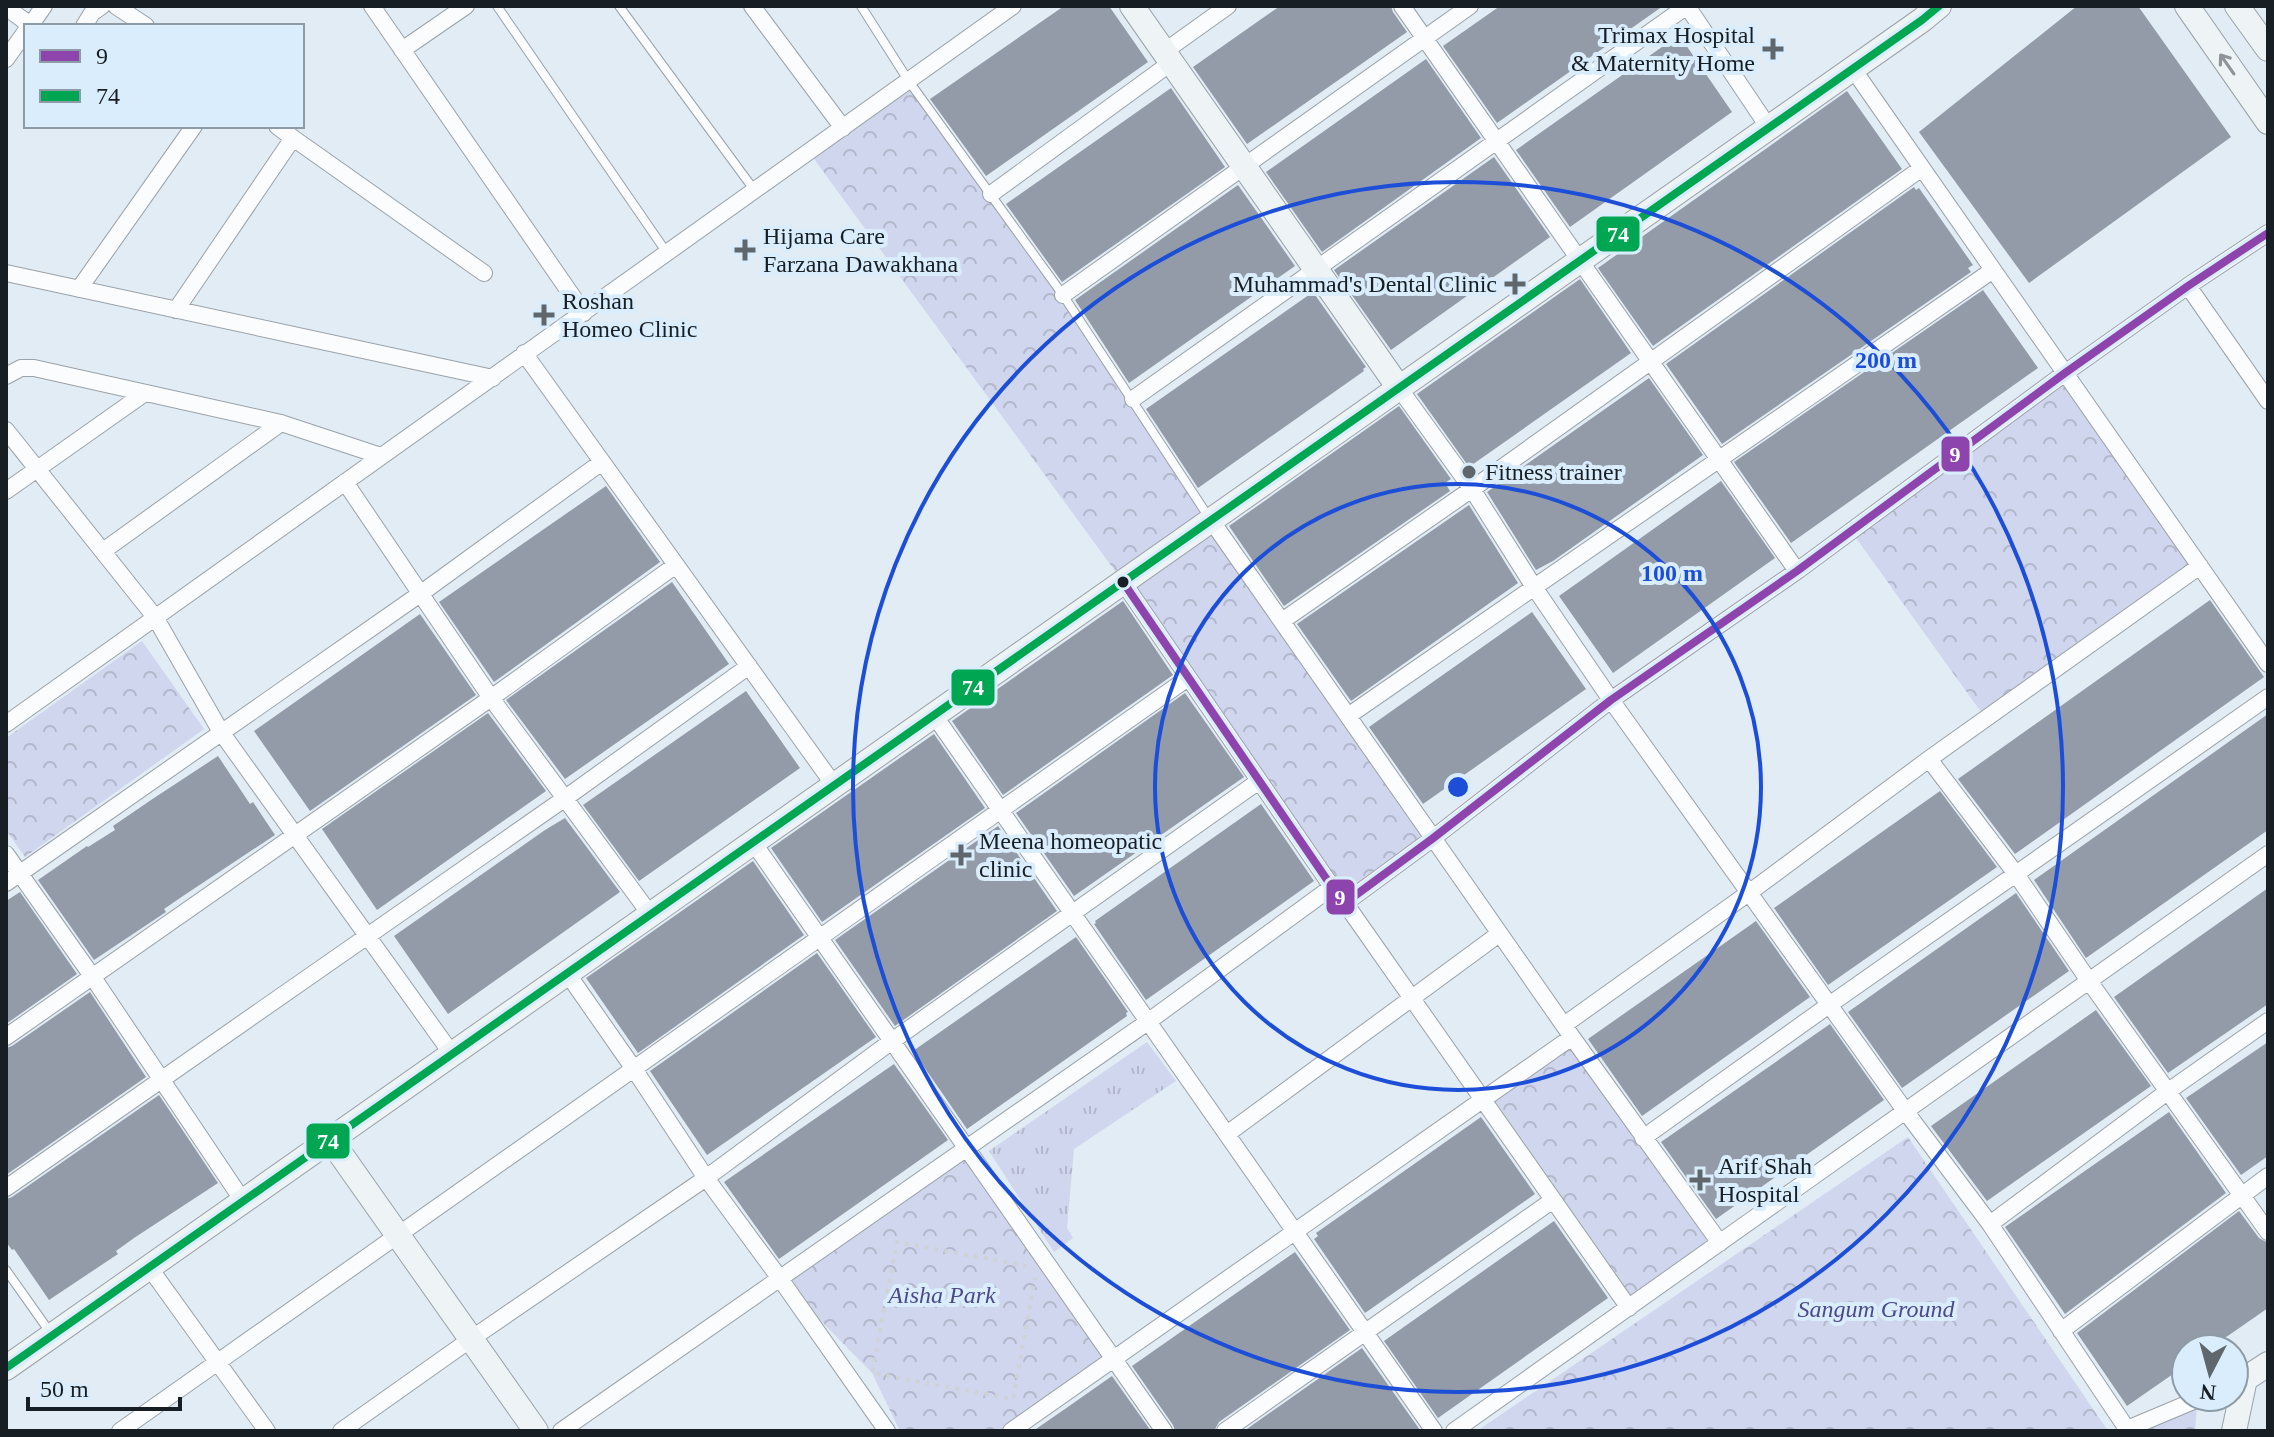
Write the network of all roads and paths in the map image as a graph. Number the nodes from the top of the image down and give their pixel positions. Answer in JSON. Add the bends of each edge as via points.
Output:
{"nodes":[{"id":1,"x":44,"y":6,"type":"edge"},
{"id":2,"x":102,"y":6,"type":"edge"},
{"id":3,"x":116,"y":6,"type":"edge"},
{"id":4,"x":372,"y":6,"type":"edge"},
{"id":5,"x":466,"y":6,"type":"edge"},
{"id":6,"x":497,"y":6,"type":"edge"},
{"id":7,"x":619,"y":6,"type":"edge"},
{"id":8,"x":752,"y":6,"type":"edge"},
{"id":9,"x":861,"y":6,"type":"edge"},
{"id":10,"x":1013,"y":6,"type":"edge"},
{"id":11,"x":1132,"y":6,"type":"edge"},
{"id":12,"x":1228,"y":6,"type":"edge"},
{"id":13,"x":1402,"y":6,"type":"edge"},
{"id":14,"x":1470,"y":6,"type":"edge"},
{"id":15,"x":1687,"y":6,"type":"edge"},
{"id":16,"x":1939,"y":6,"type":"edge"},
{"id":17,"x":2187,"y":6,"type":"edge"},
{"id":18,"x":2237,"y":6,"type":"edge"},
{"id":19,"x":6,"y":7,"type":"edge"},
{"id":20,"x":27,"y":24,"type":"edge"},
{"id":21,"x":31,"y":24,"type":"edge"},
{"id":22,"x":85,"y":24,"type":"edge"},
{"id":23,"x":143,"y":24,"type":"edge"},
{"id":24,"x":24,"y":34,"type":"edge"},
{"id":25,"x":1425,"y":38,"type":"junction"},
{"id":26,"x":2268,"y":49,"type":"edge"},
{"id":27,"x":402,"y":50,"type":"junction"},
{"id":28,"x":1168,"y":56,"type":"junction"},
{"id":29,"x":6,"y":59,"type":"edge"},
{"id":30,"x":1853,"y":69,"type":"junction"},
{"id":31,"x":908,"y":80,"type":"junction"},
{"id":32,"x":2268,"y":122,"type":"edge"},
{"id":33,"x":193,"y":128,"type":"edge"},
{"id":34,"x":280,"y":128,"type":"edge"},
{"id":35,"x":843,"y":128,"type":"junction"},
{"id":36,"x":1769,"y":128,"type":"junction"},
{"id":37,"x":293,"y":138,"type":"junction"},
{"id":38,"x":1497,"y":141,"type":"junction"},
{"id":39,"x":1244,"y":166,"type":"junction"},
{"id":40,"x":1922,"y":168,"type":"junction"},
{"id":41,"x":755,"y":191,"type":"junction"},
{"id":42,"x":991,"y":194,"type":"junction"},
{"id":43,"x":2268,"y":233,"type":"edge"},
{"id":44,"x":667,"y":253,"type":"junction"},
{"id":45,"x":1580,"y":260,"type":"junction"},
{"id":46,"x":1316,"y":269,"type":"junction"},
{"id":47,"x":1993,"y":270,"type":"junction"},
{"id":48,"x":6,"y":273,"type":"edge"},
{"id":49,"x":484,"y":273,"type":"dead end"},
{"id":50,"x":2188,"y":286,"type":"junction"},
{"id":51,"x":79,"y":289,"type":"junction"},
{"id":52,"x":1063,"y":295,"type":"junction"},
{"id":53,"x":176,"y":310,"type":"junction"},
{"id":54,"x":584,"y":313,"type":"junction"},
{"id":55,"x":524,"y":353,"type":"junction"},
{"id":56,"x":1650,"y":361,"type":"junction"},
{"id":57,"x":2065,"y":373,"type":"junction"},
{"id":58,"x":6,"y":376,"type":"edge"},
{"id":59,"x":493,"y":378,"type":"junction"},
{"id":60,"x":1399,"y":388,"type":"junction"},
{"id":61,"x":145,"y":393,"type":"junction"},
{"id":62,"x":1133,"y":399,"type":"junction"},
{"id":63,"x":2268,"y":401,"type":"edge"},
{"id":64,"x":281,"y":423,"type":"junction"},
{"id":65,"x":6,"y":430,"type":"edge"},
{"id":66,"x":381,"y":456,"type":"junction"},
{"id":67,"x":1719,"y":459,"type":"junction"},
{"id":68,"x":602,"y":462,"type":"junction"},
{"id":69,"x":36,"y":468,"type":"junction"},
{"id":70,"x":345,"y":482,"type":"junction"},
{"id":71,"x":1472,"y":489,"type":"junction"},
{"id":72,"x":6,"y":491,"type":"edge"},
{"id":73,"x":1211,"y":520,"type":"junction"},
{"id":74,"x":103,"y":551,"type":"junction"},
{"id":75,"x":676,"y":565,"type":"junction"},
{"id":76,"x":2200,"y":566,"type":"junction"},
{"id":77,"x":1797,"y":571,"type":"junction"},
{"id":78,"x":1123,"y":582,"type":"junction"},
{"id":79,"x":1534,"y":587,"type":"junction"},
{"id":80,"x":420,"y":594,"type":"junction"},
{"id":81,"x":155,"y":617,"type":"junction"},
{"id":82,"x":1282,"y":621,"type":"junction"},
{"id":83,"x":2268,"y":664,"type":"edge"},
{"id":84,"x":749,"y":666,"type":"junction"},
{"id":85,"x":1188,"y":678,"type":"junction"},
{"id":86,"x":2268,"y":697,"type":"edge"},
{"id":87,"x":491,"y":698,"type":"junction"},
{"id":88,"x":1611,"y":700,"type":"junction"},
{"id":89,"x":934,"y":715,"type":"junction"},
{"id":90,"x":1348,"y":716,"type":"junction"},
{"id":91,"x":6,"y":724,"type":"edge"},
{"id":92,"x":221,"y":732,"type":"junction"},
{"id":93,"x":1929,"y":759,"type":"junction"},
{"id":94,"x":1259,"y":781,"type":"junction"},
{"id":95,"x":834,"y":785,"type":"junction"},
{"id":96,"x":564,"y":799,"type":"junction"},
{"id":97,"x":1001,"y":810,"type":"junction"},
{"id":98,"x":294,"y":834,"type":"junction"},
{"id":99,"x":1432,"y":839,"type":"junction"},
{"id":100,"x":753,"y":842,"type":"junction"},
{"id":101,"x":6,"y":854,"type":"edge"},
{"id":102,"x":2268,"y":854,"type":"edge"},
{"id":103,"x":2016,"y":874,"type":"junction"},
{"id":104,"x":13,"y":878,"type":"edge"},
{"id":105,"x":1332,"y":887,"type":"junction"},
{"id":106,"x":1750,"y":892,"type":"junction"},
{"id":107,"x":1345,"y":903,"type":"junction"},
{"id":108,"x":1073,"y":913,"type":"junction"},
{"id":109,"x":650,"y":914,"type":"junction"},
{"id":110,"x":1499,"y":934,"type":"junction"},
{"id":111,"x":367,"y":936,"type":"junction"},
{"id":112,"x":820,"y":938,"type":"junction"},
{"id":113,"x":567,"y":973,"type":"junction"},
{"id":114,"x":92,"y":976,"type":"junction"},
{"id":115,"x":2089,"y":981,"type":"junction"},
{"id":116,"x":1411,"y":999,"type":"junction"},
{"id":117,"x":1829,"y":1005,"type":"junction"},
{"id":118,"x":1149,"y":1021,"type":"junction"},
{"id":119,"x":2268,"y":1021,"type":"edge"},
{"id":120,"x":1568,"y":1031,"type":"junction"},
{"id":121,"x":6,"y":1037,"type":"edge"},
{"id":122,"x":892,"y":1041,"type":"junction"},
{"id":123,"x":452,"y":1054,"type":"junction"},
{"id":124,"x":634,"y":1069,"type":"junction"},
{"id":125,"x":161,"y":1080,"type":"junction"},
{"id":126,"x":2167,"y":1092,"type":"junction"},
{"id":127,"x":1482,"y":1100,"type":"junction"},
{"id":128,"x":1906,"y":1112,"type":"junction"},
{"id":129,"x":1227,"y":1134,"type":"junction"},
{"id":130,"x":1643,"y":1138,"type":"junction"},
{"id":131,"x":330,"y":1139,"type":"junction"},
{"id":132,"x":967,"y":1149,"type":"junction"},
{"id":133,"x":2268,"y":1176,"type":"edge"},
{"id":134,"x":706,"y":1178,"type":"junction"},
{"id":135,"x":6,"y":1188,"type":"edge"},
{"id":136,"x":2241,"y":1196,"type":"junction"},
{"id":137,"x":1553,"y":1200,"type":"junction"},
{"id":138,"x":243,"y":1201,"type":"junction"},
{"id":139,"x":1990,"y":1224,"type":"junction"},
{"id":140,"x":1295,"y":1232,"type":"junction"},
{"id":141,"x":2268,"y":1232,"type":"edge"},
{"id":142,"x":398,"y":1235,"type":"junction"},
{"id":143,"x":1720,"y":1243,"type":"junction"},
{"id":144,"x":149,"y":1267,"type":"junction"},
{"id":145,"x":1037,"y":1268,"type":"joint"},
{"id":146,"x":6,"y":1270,"type":"edge"},
{"id":147,"x":781,"y":1280,"type":"junction"},
{"id":148,"x":1629,"y":1308,"type":"junction"},
{"id":149,"x":2061,"y":1331,"type":"junction"},
{"id":150,"x":1365,"y":1332,"type":"junction"},
{"id":151,"x":52,"y":1335,"type":"junction"},
{"id":152,"x":471,"y":1339,"type":"junction"},
{"id":153,"x":1114,"y":1359,"type":"junction"},
{"id":154,"x":217,"y":1363,"type":"junction"},
{"id":155,"x":2268,"y":1364,"type":"edge"},
{"id":156,"x":6,"y":1368,"type":"edge"},
{"id":157,"x":2250,"y":1376,"type":"edge"},
{"id":158,"x":2170,"y":1411,"type":"edge"},
{"id":159,"x":120,"y":1431,"type":"edge"},
{"id":160,"x":267,"y":1431,"type":"edge"},
{"id":161,"x":341,"y":1431,"type":"edge"},
{"id":162,"x":536,"y":1431,"type":"edge"},
{"id":163,"x":561,"y":1431,"type":"edge"},
{"id":164,"x":887,"y":1431,"type":"edge"},
{"id":165,"x":1011,"y":1431,"type":"edge"},
{"id":166,"x":1164,"y":1431,"type":"edge"},
{"id":167,"x":1225,"y":1431,"type":"edge"},
{"id":168,"x":1434,"y":1431,"type":"edge"},
{"id":169,"x":1454,"y":1431,"type":"edge"}],
"edges":[{"from":1,"to":21,"type":"street"},
{"from":2,"to":22,"type":"street"},
{"from":3,"to":23,"type":"street"},
{"from":4,"to":27,"type":"street"},
{"from":5,"to":27,"type":"street"},
{"from":6,"to":44,"type":"lane"},
{"from":7,"to":41,"type":"lane"},
{"from":8,"to":35,"type":"street"},
{"from":9,"to":31,"type":"lane"},
{"from":10,"to":31,"type":"street"},
{"from":11,"to":28,"type":"street"},
{"from":12,"to":28,"type":"street"},
{"from":13,"to":25,"type":"street"},
{"from":14,"to":25,"type":"street"},
{"from":15,"to":36,"type":"street"},
{"from":15,"to":38,"type":"street"},
{"from":16,"to":30,"type":"street"},
{"from":32,"to":17,"type":"street","one_way":true},
{"from":18,"to":26,"type":"street"},
{"from":19,"to":20,"type":"street"},
{"from":24,"to":29,"type":"street"},
{"from":25,"to":38,"type":"street"},
{"from":25,"to":39,"type":"street"},
{"from":27,"to":54,"type":"street"},
{"from":28,"to":39,"type":"street"},
{"from":28,"to":42,"type":"street"},
{"from":30,"to":36,"type":"street"},
{"from":30,"to":40,"type":"street"},
{"from":31,"to":35,"type":"street"},
{"from":31,"to":42,"type":"lane"},
{"from":33,"to":51,"type":"street"},
{"from":34,"to":37,"type":"street"},
{"from":35,"to":41,"type":"street"},
{"from":36,"to":45,"type":"street"},
{"from":37,"to":49,"type":"street"},
{"from":37,"to":53,"type":"street"},
{"from":38,"to":45,"type":"street"},
{"from":38,"to":46,"type":"street"},
{"from":39,"to":46,"type":"street"},
{"from":39,"to":52,"type":"street"},
{"from":40,"to":47,"type":"street"},
{"from":40,"to":56,"type":"street"},
{"from":41,"to":44,"type":"street"},
{"from":42,"to":52,"type":"lane"},
{"from":43,"to":50,"type":"street"},
{"from":44,"to":54,"type":"street"},
{"from":45,"to":56,"type":"street"},
{"from":45,"to":60,"type":"street"},
{"from":46,"to":60,"type":"street"},
{"from":46,"to":62,"type":"street"},
{"from":47,"to":57,"type":"street"},
{"from":47,"to":67,"type":"street"},
{"from":48,"to":51,"type":"street"},
{"from":50,"to":57,"type":"street"},
{"from":50,"to":63,"type":"street"},
{"from":51,"to":53,"type":"street"},
{"from":52,"to":62,"type":"lane"},
{"from":53,"to":59,"type":"street"},
{"from":54,"to":55,"type":"street"},
{"from":55,"to":59,"type":"street"},
{"from":55,"to":68,"type":"street"},
{"from":56,"to":67,"type":"street"},
{"from":56,"to":71,"type":"street"},
{"from":57,"to":76,"type":"street"},
{"from":57,"to":77,"type":"street"},
{"from":58,"to":61,"type":"street","via":[[34,368]]},
{"from":59,"to":66,"type":"street"},
{"from":60,"to":71,"type":"street"},
{"from":60,"to":73,"type":"street"},
{"from":61,"to":64,"type":"street"},
{"from":61,"to":69,"type":"street"},
{"from":62,"to":73,"type":"lane"},
{"from":64,"to":66,"type":"street"},
{"from":64,"to":74,"type":"street"},
{"from":65,"to":69,"type":"street"},
{"from":66,"to":70,"type":"street"},
{"from":67,"to":77,"type":"street"},
{"from":67,"to":79,"type":"street"},
{"from":68,"to":75,"type":"street"},
{"from":68,"to":80,"type":"street"},
{"from":69,"to":72,"type":"street"},
{"from":69,"to":74,"type":"street"},
{"from":70,"to":80,"type":"street"},
{"from":70,"to":81,"type":"street"},
{"from":71,"to":79,"type":"street"},
{"from":71,"to":82,"type":"street"},
{"from":73,"to":78,"type":"street"},
{"from":73,"to":82,"type":"street"},
{"from":74,"to":81,"type":"street"},
{"from":75,"to":84,"type":"street"},
{"from":75,"to":87,"type":"street"},
{"from":76,"to":83,"type":"street"},
{"from":76,"to":93,"type":"street"},
{"from":77,"to":88,"type":"street"},
{"from":78,"to":85,"type":"street"},
{"from":78,"to":89,"type":"street"},
{"from":79,"to":88,"type":"street"},
{"from":79,"to":90,"type":"street"},
{"from":80,"to":87,"type":"street"},
{"from":80,"to":92,"type":"street"},
{"from":81,"to":91,"type":"street"},
{"from":81,"to":92,"type":"street"},
{"from":82,"to":90,"type":"street"},
{"from":84,"to":95,"type":"street"},
{"from":84,"to":96,"type":"street"},
{"from":85,"to":94,"type":"street"},
{"from":85,"to":97,"type":"street"},
{"from":86,"to":103,"type":"street"},
{"from":87,"to":96,"type":"street"},
{"from":87,"to":98,"type":"street"},
{"from":88,"to":99,"type":"street"},
{"from":88,"to":106,"type":"street"},
{"from":89,"to":95,"type":"street"},
{"from":89,"to":97,"type":"street"},
{"from":90,"to":99,"type":"street"},
{"from":92,"to":98,"type":"street"},
{"from":92,"to":104,"type":"street"},
{"from":93,"to":103,"type":"street"},
{"from":93,"to":106,"type":"street"},
{"from":94,"to":105,"type":"street"},
{"from":94,"to":108,"type":"street"},
{"from":95,"to":100,"type":"street"},
{"from":96,"to":109,"type":"street"},
{"from":96,"to":111,"type":"street"},
{"from":97,"to":108,"type":"street"},
{"from":97,"to":112,"type":"street"},
{"from":98,"to":111,"type":"street"},
{"from":98,"to":114,"type":"street"},
{"from":99,"to":107,"type":"street"},
{"from":99,"to":110,"type":"street"},
{"from":100,"to":109,"type":"street"},
{"from":100,"to":112,"type":"street"},
{"from":101,"to":104,"type":"street"},
{"from":102,"to":115,"type":"street"},
{"from":103,"to":115,"type":"street"},
{"from":103,"to":117,"type":"street"},
{"from":104,"to":114,"type":"street"},
{"from":105,"to":107,"type":"street"},
{"from":105,"to":118,"type":"street"},
{"from":106,"to":117,"type":"street"},
{"from":106,"to":120,"type":"street"},
{"from":107,"to":116,"type":"street"},
{"from":108,"to":118,"type":"street"},
{"from":108,"to":122,"type":"street"},
{"from":109,"to":113,"type":"street"},
{"from":110,"to":116,"type":"street"},
{"from":110,"to":120,"type":"street"},
{"from":111,"to":123,"type":"street"},
{"from":111,"to":125,"type":"street"},
{"from":112,"to":122,"type":"street"},
{"from":112,"to":124,"type":"street"},
{"from":113,"to":123,"type":"street"},
{"from":113,"to":124,"type":"street"},
{"from":114,"to":121,"type":"street"},
{"from":114,"to":125,"type":"street"},
{"from":115,"to":126,"type":"street"},
{"from":115,"to":128,"type":"street"},
{"from":116,"to":127,"type":"street"},
{"from":116,"to":129,"type":"street"},
{"from":117,"to":128,"type":"street"},
{"from":117,"to":130,"type":"street"},
{"from":118,"to":129,"type":"street"},
{"from":118,"to":132,"type":"street"},
{"from":119,"to":126,"type":"street"},
{"from":120,"to":127,"type":"street"},
{"from":120,"to":130,"type":"street"},
{"from":122,"to":132,"type":"street"},
{"from":122,"to":134,"type":"street"},
{"from":123,"to":131,"type":"street"},
{"from":124,"to":134,"type":"street"},
{"from":124,"to":142,"type":"street"},
{"from":125,"to":135,"type":"street"},
{"from":125,"to":138,"type":"street"},
{"from":126,"to":136,"type":"street"},
{"from":126,"to":139,"type":"street"},
{"from":127,"to":137,"type":"street"},
{"from":127,"to":140,"type":"street"},
{"from":128,"to":139,"type":"street"},
{"from":128,"to":143,"type":"street"},
{"from":129,"to":140,"type":"street"},
{"from":130,"to":143,"type":"street"},
{"from":131,"to":138,"type":"street"},
{"from":131,"to":142,"type":"street"},
{"from":132,"to":147,"type":"street"},
{"from":132,"to":153,"type":"street"},
{"from":133,"to":136,"type":"street"},
{"from":134,"to":147,"type":"street"},
{"from":134,"to":152,"type":"street"},
{"from":136,"to":141,"type":"street"},
{"from":136,"to":149,"type":"street"},
{"from":137,"to":148,"type":"street"},
{"from":137,"to":150,"type":"street"},
{"from":138,"to":144,"type":"street"},
{"from":139,"to":149,"type":"street"},
{"from":140,"to":150,"type":"street"},
{"from":140,"to":153,"type":"street"},
{"from":142,"to":152,"type":"street"},
{"from":142,"to":154,"type":"street"},
{"from":143,"to":148,"type":"street"},
{"from":144,"to":151,"type":"street"},
{"from":144,"to":154,"type":"street"},
{"from":145,"to":145,"type":"path","via":[[1013,1399],[872,1373],[897,1242]]},
{"from":146,"to":151,"type":"lane"},
{"from":147,"to":163,"type":"street"},
{"from":147,"to":164,"type":"street"},
{"from":148,"to":169,"type":"street"},
{"from":149,"to":158,"type":"street","via":[[2127,1429]]},
{"from":150,"to":167,"type":"street"},
{"from":150,"to":168,"type":"street"},
{"from":151,"to":156,"type":"street"},
{"from":152,"to":161,"type":"street"},
{"from":152,"to":162,"type":"street"},
{"from":153,"to":165,"type":"street"},
{"from":153,"to":166,"type":"street"},
{"from":154,"to":159,"type":"street"},
{"from":154,"to":160,"type":"street"},
{"from":155,"to":157,"type":"street"}]}
